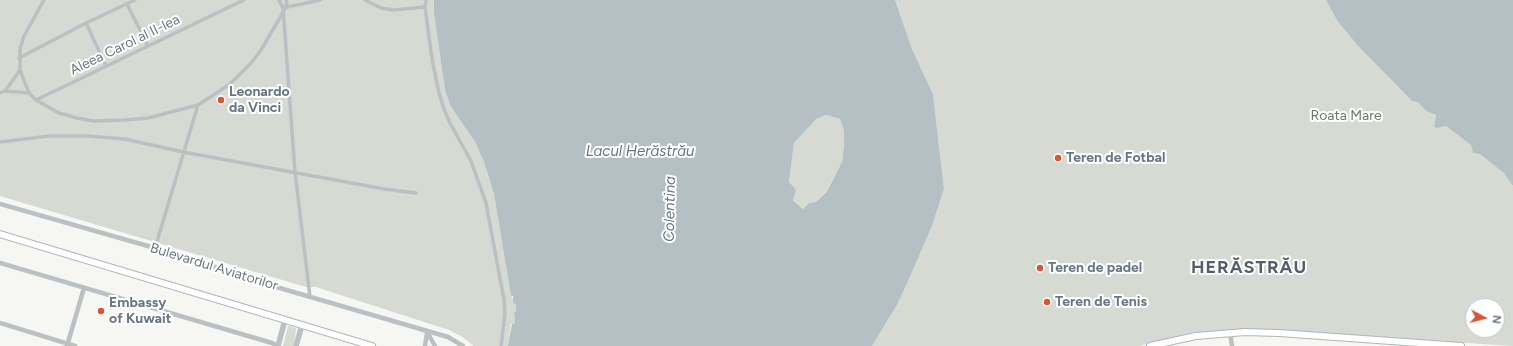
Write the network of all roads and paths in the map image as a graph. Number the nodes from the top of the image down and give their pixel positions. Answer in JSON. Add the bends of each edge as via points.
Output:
{"nodes":[{"id":1,"x":44,"y":0,"type":"edge"},
{"id":2,"x":135,"y":0,"type":"edge"},
{"id":3,"x":244,"y":0,"type":"edge"},
{"id":4,"x":279,"y":0,"type":"edge"},
{"id":5,"x":286,"y":0,"type":"edge"},
{"id":6,"x":320,"y":0,"type":"edge"},
{"id":7,"x":365,"y":0,"type":"edge"},
{"id":8,"x":425,"y":0,"type":"edge"},
{"id":9,"x":127,"y":4,"type":"junction"},
{"id":10,"x":425,"y":7,"type":"junction"},
{"id":11,"x":283,"y":8,"type":"junction"},
{"id":12,"x":86,"y":23,"type":"junction"},
{"id":13,"x":148,"y":46,"type":"junction"},
{"id":14,"x":19,"y":58,"type":"junction"},
{"id":15,"x":106,"y":66,"type":"junction"},
{"id":16,"x":20,"y":70,"type":"junction"},
{"id":17,"x":5,"y":91,"type":"junction"},
{"id":18,"x":0,"y":93,"type":"edge"},
{"id":19,"x":29,"y":93,"type":"junction"},
{"id":20,"x":36,"y":100,"type":"junction"},
{"id":21,"x":198,"y":105,"type":"junction"},
{"id":22,"x":0,"y":142,"type":"edge"},
{"id":23,"x":183,"y":152,"type":"junction"},
{"id":24,"x":295,"y":172,"type":"junction"},
{"id":25,"x":416,"y":193,"type":"dead end"},
{"id":26,"x":0,"y":204,"type":"edge"},
{"id":27,"x":0,"y":234,"type":"edge"},
{"id":28,"x":155,"y":248,"type":"junction"},
{"id":29,"x":0,"y":263,"type":"edge"},
{"id":30,"x":84,"y":288,"type":"junction"},
{"id":31,"x":310,"y":297,"type":"junction"},
{"id":32,"x":286,"y":320,"type":"junction"},
{"id":33,"x":0,"y":323,"type":"edge"},
{"id":34,"x":302,"y":325,"type":"junction"},
{"id":35,"x":427,"y":332,"type":"junction"},
{"id":36,"x":1230,"y":332,"type":"junction"},
{"id":37,"x":1365,"y":339,"type":"junction"},
{"id":38,"x":1413,"y":344,"type":"edge"},
{"id":39,"x":68,"y":345,"type":"edge"},
{"id":40,"x":76,"y":346,"type":"edge"},
{"id":41,"x":278,"y":346,"type":"edge"},
{"id":42,"x":296,"y":346,"type":"edge"},
{"id":43,"x":372,"y":346,"type":"edge"},
{"id":44,"x":425,"y":346,"type":"edge"},
{"id":45,"x":435,"y":346,"type":"edge"},
{"id":46,"x":463,"y":346,"type":"edge"},
{"id":47,"x":501,"y":346,"type":"edge"},
{"id":48,"x":1150,"y":346,"type":"edge"},
{"id":49,"x":1232,"y":346,"type":"edge"},
{"id":50,"x":1365,"y":346,"type":"edge"},
{"id":51,"x":1461,"y":346,"type":"edge"}],
"edges":[{"from":1,"to":14,"type":"street","via":[[24,36]]},
{"from":2,"to":9,"type":"street"},
{"from":3,"to":13,"type":"street","name":"Aleea Carol al II-lea"},
{"from":4,"to":11,"type":"street"},
{"from":5,"to":11,"type":"street"},
{"from":6,"to":11,"type":"street"},
{"from":7,"to":10,"type":"street","via":[[381,8],[393,10]]},
{"from":8,"to":10,"type":"street"},
{"from":9,"to":12,"type":"street"},
{"from":9,"to":13,"type":"street"},
{"from":10,"to":47,"type":"street","via":[[435,76],[444,109],[471,161],[486,203],[504,300]]},
{"from":11,"to":21,"type":"street","via":[[281,16],[251,63],[230,84]]},
{"from":11,"to":24,"type":"street"},
{"from":12,"to":14,"type":"street"},
{"from":12,"to":15,"type":"street"},
{"from":13,"to":15,"type":"street","name":"Aleea Carol al II-lea"},
{"from":14,"to":16,"type":"street"},
{"from":15,"to":20,"type":"street","name":"Aleea Carol al II-lea"},
{"from":16,"to":17,"type":"street"},
{"from":16,"to":19,"type":"street"},
{"from":17,"to":18,"type":"street"},
{"from":17,"to":19,"type":"street"},
{"from":19,"to":20,"type":"street"},
{"from":20,"to":21,"type":"street","via":[[66,116],[93,121],[148,118]]},
{"from":21,"to":23,"type":"street"},
{"from":22,"to":23,"type":"street","via":[[87,136],[125,139]]},
{"from":23,"to":24,"type":"street"},
{"from":23,"to":28,"type":"street"},
{"from":24,"to":25,"type":"street"},
{"from":24,"to":31,"type":"street"},
{"from":26,"to":28,"type":"street","name":"Bulevardul Aviatorilor"},
{"from":27,"to":32,"type":"main road"},
{"from":28,"to":31,"type":"street","name":"Bulevardul Aviatorilor"},
{"from":29,"to":30,"type":"street"},
{"from":30,"to":39,"type":"street"},
{"from":30,"to":41,"type":"street"},
{"from":31,"to":35,"type":"street","name":"Bulevardul Aviatorilor"},
{"from":32,"to":34,"type":"main road"},
{"from":32,"to":41,"type":"street"},
{"from":33,"to":39,"type":"street"},
{"from":34,"to":42,"type":"street"},
{"from":34,"to":43,"type":"main road"},
{"from":35,"to":44,"type":"street"},
{"from":35,"to":45,"type":"street"},
{"from":35,"to":46,"type":"street","name":"Bulevardul Aviatorilor","via":[[448,337]]},
{"from":36,"to":37,"type":"main road"},
{"from":36,"to":48,"type":"main road"},
{"from":36,"to":49,"type":"street"},
{"from":37,"to":38,"type":"main road"},
{"from":37,"to":50,"type":"street"},
{"from":38,"to":51,"type":"main road"},
{"from":39,"to":40,"type":"street"}]}
